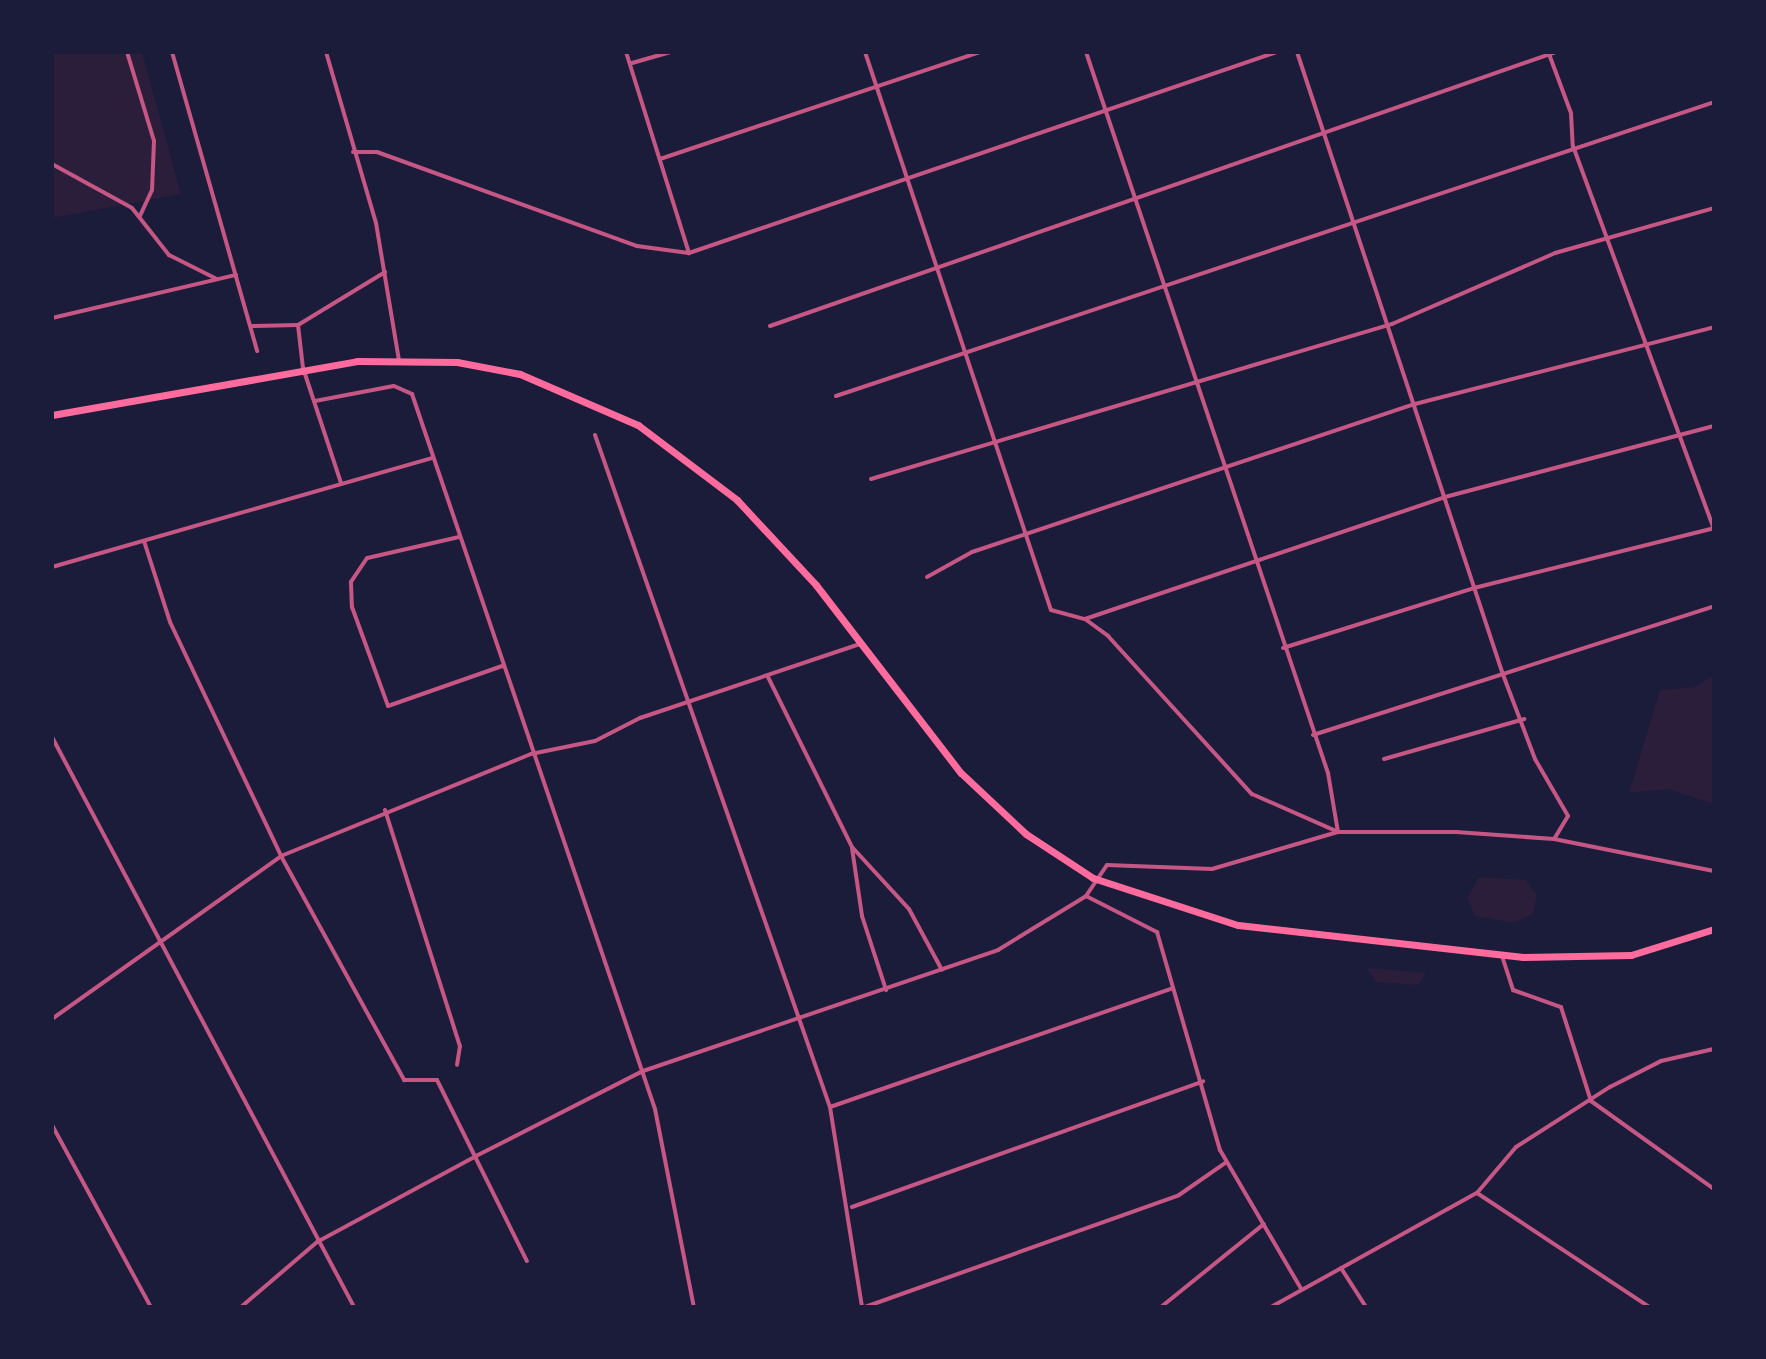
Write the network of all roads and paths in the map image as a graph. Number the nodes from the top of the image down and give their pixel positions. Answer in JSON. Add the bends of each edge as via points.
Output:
{"nodes":[{"id":1,"x":127,"y":52,"type":"edge"},
{"id":2,"x":172,"y":52,"type":"edge"},
{"id":3,"x":326,"y":52,"type":"edge"},
{"id":4,"x":626,"y":52,"type":"edge"},
{"id":5,"x":670,"y":52,"type":"edge"},
{"id":6,"x":865,"y":52,"type":"edge"},
{"id":7,"x":980,"y":52,"type":"edge"},
{"id":8,"x":1086,"y":52,"type":"edge"},
{"id":9,"x":1277,"y":52,"type":"edge"},
{"id":10,"x":1297,"y":52,"type":"edge"},
{"id":11,"x":1556,"y":52,"type":"edge"},
{"id":12,"x":1548,"y":53,"type":"edge"},
{"id":13,"x":632,"y":63,"type":"junction"},
{"id":14,"x":877,"y":87,"type":"junction"},
{"id":15,"x":1714,"y":102,"type":"edge"},
{"id":16,"x":1103,"y":110,"type":"junction"},
{"id":17,"x":1328,"y":137,"type":"junction"},
{"id":18,"x":1573,"y":146,"type":"junction"},
{"id":19,"x":353,"y":152,"type":"junction"},
{"id":20,"x":660,"y":159,"type":"junction"},
{"id":21,"x":52,"y":164,"type":"edge"},
{"id":22,"x":904,"y":178,"type":"junction"},
{"id":23,"x":1134,"y":198,"type":"junction"},
{"id":24,"x":1714,"y":208,"type":"edge"},
{"id":25,"x":140,"y":216,"type":"junction"},
{"id":26,"x":1359,"y":226,"type":"junction"},
{"id":27,"x":1609,"y":236,"type":"junction"},
{"id":28,"x":689,"y":253,"type":"junction"},
{"id":29,"x":935,"y":265,"type":"junction"},
{"id":30,"x":385,"y":272,"type":"junction"},
{"id":31,"x":236,"y":275,"type":"junction"},
{"id":32,"x":217,"y":279,"type":"junction"},
{"id":33,"x":1163,"y":288,"type":"junction"},
{"id":34,"x":52,"y":318,"type":"edge"},
{"id":35,"x":1392,"y":324,"type":"junction"},
{"id":36,"x":298,"y":325,"type":"junction"},
{"id":37,"x":252,"y":326,"type":"junction"},
{"id":38,"x":770,"y":326,"type":"dead end"},
{"id":39,"x":1714,"y":327,"type":"edge"},
{"id":40,"x":1647,"y":344,"type":"junction"},
{"id":41,"x":257,"y":351,"type":"dead end"},
{"id":42,"x":965,"y":356,"type":"junction"},
{"id":43,"x":399,"y":360,"type":"junction"},
{"id":44,"x":303,"y":368,"type":"junction"},
{"id":45,"x":1192,"y":381,"type":"junction"},
{"id":46,"x":836,"y":396,"type":"dead end"},
{"id":47,"x":315,"y":401,"type":"junction"},
{"id":48,"x":1415,"y":404,"type":"junction"},
{"id":49,"x":52,"y":415,"type":"edge"},
{"id":50,"x":1714,"y":426,"type":"edge"},
{"id":51,"x":595,"y":435,"type":"dead end"},
{"id":52,"x":1677,"y":437,"type":"junction"},
{"id":53,"x":997,"y":447,"type":"junction"},
{"id":54,"x":432,"y":458,"type":"junction"},
{"id":55,"x":1221,"y":471,"type":"junction"},
{"id":56,"x":871,"y":479,"type":"dead end"},
{"id":57,"x":341,"y":483,"type":"junction"},
{"id":58,"x":1445,"y":497,"type":"junction"},
{"id":59,"x":1714,"y":528,"type":"edge"},
{"id":60,"x":1028,"y":534,"type":"junction"},
{"id":61,"x":459,"y":537,"type":"junction"},
{"id":62,"x":144,"y":541,"type":"junction"},
{"id":63,"x":1252,"y":559,"type":"junction"},
{"id":64,"x":52,"y":567,"type":"edge"},
{"id":65,"x":927,"y":577,"type":"dead end"},
{"id":66,"x":1474,"y":588,"type":"junction"},
{"id":67,"x":1714,"y":606,"type":"edge"},
{"id":68,"x":1085,"y":619,"type":"junction"},
{"id":69,"x":860,"y":644,"type":"junction"},
{"id":70,"x":1283,"y":648,"type":"junction"},
{"id":71,"x":502,"y":666,"type":"junction"},
{"id":72,"x":1502,"y":672,"type":"junction"},
{"id":73,"x":768,"y":677,"type":"junction"},
{"id":74,"x":689,"y":705,"type":"junction"},
{"id":75,"x":1524,"y":719,"type":"junction"},
{"id":76,"x":1313,"y":735,"type":"junction"},
{"id":77,"x":52,"y":737,"type":"edge"},
{"id":78,"x":531,"y":754,"type":"junction"},
{"id":79,"x":1384,"y":759,"type":"dead end"},
{"id":80,"x":385,"y":810,"type":"junction"},
{"id":81,"x":1338,"y":832,"type":"junction"},
{"id":82,"x":1554,"y":839,"type":"junction"},
{"id":83,"x":852,"y":847,"type":"junction"},
{"id":84,"x":281,"y":856,"type":"junction"},
{"id":85,"x":1714,"y":871,"type":"edge"},
{"id":86,"x":1093,"y":878,"type":"junction"},
{"id":87,"x":1086,"y":896,"type":"junction"},
{"id":88,"x":1714,"y":929,"type":"edge"},
{"id":89,"x":160,"y":944,"type":"junction"},
{"id":90,"x":1502,"y":956,"type":"junction"},
{"id":91,"x":942,"y":970,"type":"junction"},
{"id":92,"x":1173,"y":988,"type":"junction"},
{"id":93,"x":886,"y":990,"type":"junction"},
{"id":94,"x":800,"y":1017,"type":"junction"},
{"id":95,"x":52,"y":1019,"type":"edge"},
{"id":96,"x":1714,"y":1050,"type":"edge"},
{"id":97,"x":457,"y":1065,"type":"dead end"},
{"id":98,"x":643,"y":1071,"type":"junction"},
{"id":99,"x":1204,"y":1080,"type":"junction"},
{"id":100,"x":1591,"y":1101,"type":"junction"},
{"id":101,"x":830,"y":1107,"type":"junction"},
{"id":102,"x":52,"y":1125,"type":"edge"},
{"id":103,"x":476,"y":1156,"type":"junction"},
{"id":104,"x":1225,"y":1163,"type":"junction"},
{"id":105,"x":1714,"y":1189,"type":"edge"},
{"id":106,"x":1477,"y":1193,"type":"junction"},
{"id":107,"x":852,"y":1207,"type":"junction"},
{"id":108,"x":1264,"y":1224,"type":"junction"},
{"id":109,"x":317,"y":1242,"type":"junction"},
{"id":110,"x":527,"y":1261,"type":"dead end"},
{"id":111,"x":1341,"y":1268,"type":"junction"},
{"id":112,"x":1300,"y":1287,"type":"junction"},
{"id":113,"x":151,"y":1307,"type":"edge"},
{"id":114,"x":241,"y":1307,"type":"edge"},
{"id":115,"x":354,"y":1307,"type":"edge"},
{"id":116,"x":694,"y":1307,"type":"edge"},
{"id":117,"x":864,"y":1307,"type":"edge"},
{"id":118,"x":1161,"y":1307,"type":"edge"},
{"id":119,"x":1271,"y":1307,"type":"edge"},
{"id":120,"x":1366,"y":1307,"type":"edge"},
{"id":121,"x":1649,"y":1307,"type":"edge"}],
"edges":[{"from":1,"to":25,"type":"street","via":[[154,141],[152,190]]},
{"from":2,"to":31,"type":"street"},
{"from":3,"to":19,"type":"street"},
{"from":4,"to":13,"type":"street"},
{"from":5,"to":13,"type":"street"},
{"from":6,"to":14,"type":"street"},
{"from":7,"to":14,"type":"street"},
{"from":8,"to":16,"type":"street"},
{"from":9,"to":16,"type":"street"},
{"from":10,"to":17,"type":"street"},
{"from":11,"to":12,"type":"street"},
{"from":12,"to":17,"type":"street"},
{"from":12,"to":18,"type":"street","via":[[1571,113]]},
{"from":13,"to":20,"type":"street"},
{"from":14,"to":20,"type":"street"},
{"from":14,"to":22,"type":"street"},
{"from":15,"to":18,"type":"street"},
{"from":16,"to":22,"type":"street"},
{"from":16,"to":23,"type":"street"},
{"from":17,"to":23,"type":"street"},
{"from":17,"to":26,"type":"street"},
{"from":18,"to":26,"type":"street"},
{"from":18,"to":27,"type":"street"},
{"from":19,"to":28,"type":"street","via":[[377,152],[637,246]]},
{"from":19,"to":30,"type":"street"},
{"from":20,"to":28,"type":"street"},
{"from":21,"to":25,"type":"street"},
{"from":22,"to":28,"type":"street"},
{"from":22,"to":29,"type":"street"},
{"from":23,"to":29,"type":"street"},
{"from":23,"to":33,"type":"street"},
{"from":24,"to":27,"type":"street"},
{"from":25,"to":32,"type":"street","via":[[169,255]]},
{"from":26,"to":33,"type":"street"},
{"from":26,"to":35,"type":"street"},
{"from":27,"to":35,"type":"street"},
{"from":27,"to":40,"type":"street"},
{"from":29,"to":38,"type":"street"},
{"from":29,"to":42,"type":"street"},
{"from":30,"to":36,"type":"street"},
{"from":30,"to":43,"type":"street"},
{"from":31,"to":32,"type":"street"},
{"from":31,"to":37,"type":"street"},
{"from":32,"to":34,"type":"street"},
{"from":33,"to":42,"type":"street"},
{"from":33,"to":45,"type":"street"},
{"from":35,"to":45,"type":"street"},
{"from":35,"to":48,"type":"street"},
{"from":36,"to":37,"type":"street"},
{"from":36,"to":44,"type":"street"},
{"from":37,"to":41,"type":"street"},
{"from":39,"to":40,"type":"street"},
{"from":40,"to":48,"type":"street"},
{"from":40,"to":52,"type":"street"},
{"from":42,"to":46,"type":"street"},
{"from":42,"to":53,"type":"street"},
{"from":43,"to":44,"type":"main road"},
{"from":43,"to":69,"type":"main road","via":[[520,374],[638,425],[762,522]]},
{"from":44,"to":47,"type":"street"},
{"from":44,"to":49,"type":"main road"},
{"from":45,"to":53,"type":"street"},
{"from":45,"to":55,"type":"street"},
{"from":47,"to":54,"type":"street","via":[[404,389]]},
{"from":47,"to":57,"type":"street"},
{"from":48,"to":55,"type":"street"},
{"from":48,"to":58,"type":"street"},
{"from":50,"to":52,"type":"street"},
{"from":51,"to":74,"type":"street"},
{"from":52,"to":58,"type":"street"},
{"from":52,"to":59,"type":"street"},
{"from":53,"to":56,"type":"street"},
{"from":53,"to":60,"type":"street"},
{"from":54,"to":57,"type":"street"},
{"from":54,"to":61,"type":"street"},
{"from":55,"to":60,"type":"street"},
{"from":55,"to":63,"type":"street"},
{"from":57,"to":62,"type":"street"},
{"from":58,"to":63,"type":"street"},
{"from":58,"to":66,"type":"street"},
{"from":59,"to":66,"type":"street"},
{"from":60,"to":65,"type":"street"},
{"from":60,"to":68,"type":"street","via":[[1051,610]]},
{"from":61,"to":71,"type":"street"},
{"from":61,"to":71,"type":"street","via":[[367,558],[356,568],[352,607],[381,695],[393,707]]},
{"from":62,"to":64,"type":"street"},
{"from":62,"to":84,"type":"street","via":[[170,622]]},
{"from":63,"to":68,"type":"street"},
{"from":63,"to":70,"type":"street"},
{"from":66,"to":70,"type":"street"},
{"from":66,"to":72,"type":"street"},
{"from":67,"to":72,"type":"street"},
{"from":68,"to":81,"type":"street","via":[[1252,794]]},
{"from":69,"to":73,"type":"street"},
{"from":69,"to":86,"type":"main road","via":[[981,794]]},
{"from":70,"to":76,"type":"street"},
{"from":71,"to":78,"type":"street"},
{"from":72,"to":75,"type":"street"},
{"from":72,"to":76,"type":"street"},
{"from":73,"to":74,"type":"street"},
{"from":73,"to":83,"type":"street"},
{"from":74,"to":78,"type":"street","via":[[563,751]]},
{"from":74,"to":94,"type":"street"},
{"from":75,"to":79,"type":"street"},
{"from":75,"to":82,"type":"street","via":[[1535,759],[1568,816]]},
{"from":76,"to":81,"type":"street"},
{"from":77,"to":89,"type":"street"},
{"from":78,"to":80,"type":"street"},
{"from":78,"to":98,"type":"street"},
{"from":80,"to":84,"type":"street"},
{"from":80,"to":97,"type":"street","via":[[460,1046]]},
{"from":81,"to":82,"type":"street"},
{"from":81,"to":86,"type":"street","via":[[1212,869],[1107,865]]},
{"from":82,"to":85,"type":"street"},
{"from":83,"to":91,"type":"street","via":[[909,909]]},
{"from":83,"to":93,"type":"street","via":[[862,916]]},
{"from":84,"to":89,"type":"street"},
{"from":84,"to":103,"type":"street","via":[[404,1080],[437,1080]]},
{"from":86,"to":87,"type":"street"},
{"from":86,"to":90,"type":"main road","via":[[1238,925]]},
{"from":87,"to":91,"type":"street","via":[[998,950]]},
{"from":87,"to":92,"type":"street","via":[[1152,926]]},
{"from":88,"to":90,"type":"main road","via":[[1631,955]]},
{"from":89,"to":95,"type":"street"},
{"from":89,"to":109,"type":"street"},
{"from":90,"to":100,"type":"street","via":[[1513,990],[1561,1007]]},
{"from":91,"to":93,"type":"street"},
{"from":92,"to":99,"type":"street"},
{"from":92,"to":101,"type":"street"},
{"from":93,"to":94,"type":"street"},
{"from":94,"to":98,"type":"street"},
{"from":94,"to":101,"type":"street"},
{"from":96,"to":100,"type":"street","via":[[1661,1061]]},
{"from":98,"to":103,"type":"street"},
{"from":98,"to":116,"type":"street","via":[[677,1198]]},
{"from":99,"to":104,"type":"street"},
{"from":99,"to":107,"type":"street"},
{"from":100,"to":105,"type":"street"},
{"from":100,"to":106,"type":"street","via":[[1516,1147]]},
{"from":101,"to":107,"type":"street"},
{"from":102,"to":113,"type":"street"},
{"from":103,"to":109,"type":"street"},
{"from":103,"to":110,"type":"street"},
{"from":104,"to":108,"type":"street"},
{"from":104,"to":117,"type":"street","via":[[1179,1195]]},
{"from":106,"to":111,"type":"street"},
{"from":106,"to":121,"type":"street"},
{"from":107,"to":117,"type":"street"},
{"from":108,"to":112,"type":"street"},
{"from":108,"to":118,"type":"street"},
{"from":109,"to":114,"type":"street"},
{"from":109,"to":115,"type":"street"},
{"from":111,"to":112,"type":"street"},
{"from":111,"to":120,"type":"street"},
{"from":112,"to":119,"type":"street"}]}
